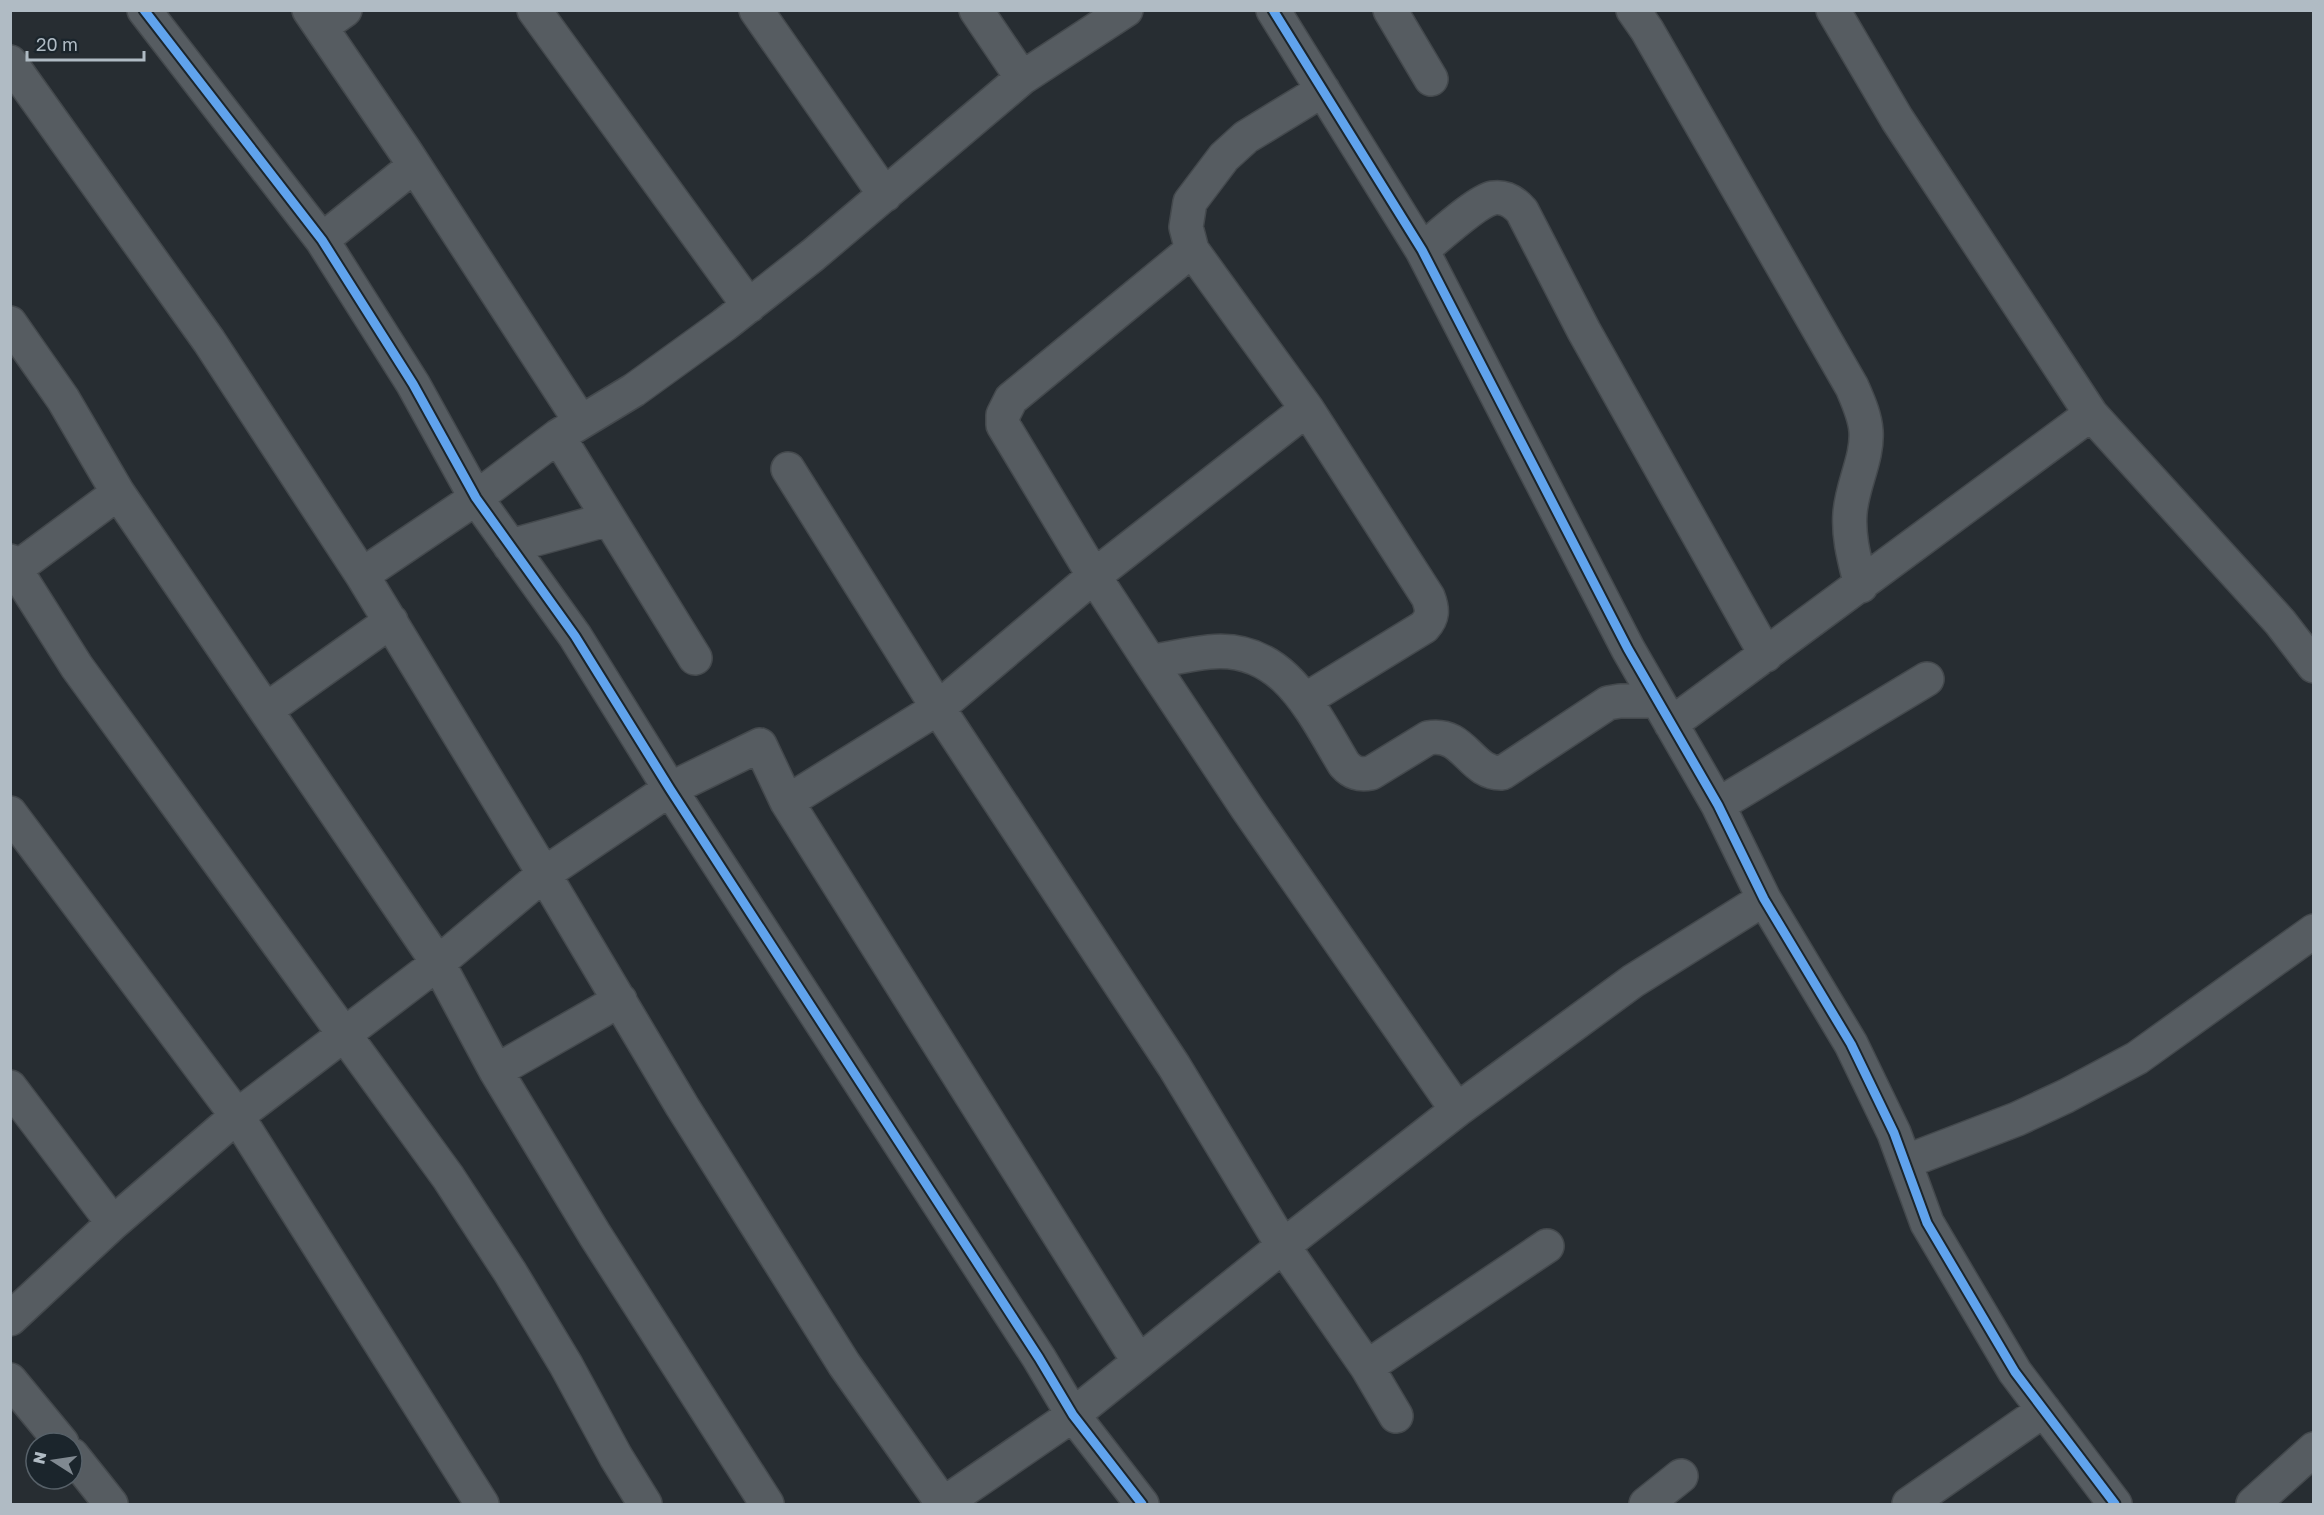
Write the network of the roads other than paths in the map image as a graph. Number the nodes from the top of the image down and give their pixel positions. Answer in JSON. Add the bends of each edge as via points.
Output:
{"nodes":[{"id":1,"x":144,"y":10,"type":"edge"},
{"id":2,"x":534,"y":10,"type":"edge"},
{"id":3,"x":756,"y":10,"type":"edge"},
{"id":4,"x":976,"y":10,"type":"edge"},
{"id":5,"x":1126,"y":10,"type":"edge"},
{"id":6,"x":1273,"y":10,"type":"edge"},
{"id":7,"x":1390,"y":10,"type":"edge"},
{"id":8,"x":1633,"y":10,"type":"edge"},
{"id":9,"x":1833,"y":10,"type":"edge"},
{"id":10,"x":325,"y":16,"type":"edge"},
{"id":11,"x":10,"y":62,"type":"edge"},
{"id":12,"x":1022,"y":78,"type":"junction"},
{"id":13,"x":1431,"y":79,"type":"dead end"},
{"id":14,"x":1323,"y":90,"type":"junction"},
{"id":15,"x":414,"y":166,"type":"junction"},
{"id":16,"x":885,"y":195,"type":"junction"},
{"id":17,"x":322,"y":240,"type":"junction"},
{"id":18,"x":1192,"y":250,"type":"junction"},
{"id":19,"x":1422,"y":250,"type":"junction"},
{"id":20,"x":749,"y":306,"type":"junction"},
{"id":21,"x":10,"y":323,"type":"edge"},
{"id":22,"x":1307,"y":409,"type":"junction"},
{"id":23,"x":2091,"y":414,"type":"junction"},
{"id":24,"x":570,"y":429,"type":"junction"},
{"id":25,"x":788,"y":469,"type":"dead end"},
{"id":26,"x":118,"y":493,"type":"junction"},
{"id":27,"x":476,"y":498,"type":"junction"},
{"id":28,"x":609,"y":519,"type":"junction"},
{"id":29,"x":510,"y":546,"type":"junction"},
{"id":30,"x":12,"y":568,"type":"edge"},
{"id":31,"x":362,"y":575,"type":"junction"},
{"id":32,"x":1094,"y":576,"type":"junction"},
{"id":33,"x":1861,"y":586,"type":"junction"},
{"id":34,"x":391,"y":621,"type":"junction"},
{"id":35,"x":1766,"y":655,"type":"junction"},
{"id":36,"x":695,"y":658,"type":"dead end"},
{"id":37,"x":1150,"y":662,"type":"junction"},
{"id":38,"x":2313,"y":666,"type":"edge"},
{"id":39,"x":1926,"y":679,"type":"dead end"},
{"id":40,"x":1305,"y":700,"type":"junction"},
{"id":41,"x":938,"y":708,"type":"junction"},
{"id":42,"x":266,"y":710,"type":"junction"},
{"id":43,"x":1664,"y":713,"type":"junction"},
{"id":44,"x":670,"y":789,"type":"junction"},
{"id":45,"x":787,"y":802,"type":"junction"},
{"id":46,"x":1718,"y":805,"type":"junction"},
{"id":47,"x":10,"y":813,"type":"edge"},
{"id":48,"x":544,"y":873,"type":"junction"},
{"id":49,"x":1764,"y":899,"type":"junction"},
{"id":50,"x":2313,"y":931,"type":"edge"},
{"id":51,"x":438,"y":963,"type":"junction"},
{"id":52,"x":620,"y":1000,"type":"junction"},
{"id":53,"x":345,"y":1033,"type":"junction"},
{"id":54,"x":496,"y":1071,"type":"junction"},
{"id":55,"x":10,"y":1087,"type":"edge"},
{"id":56,"x":1457,"y":1110,"type":"junction"},
{"id":57,"x":237,"y":1116,"type":"junction"},
{"id":58,"x":1905,"y":1162,"type":"junction"},
{"id":59,"x":113,"y":1223,"type":"junction"},
{"id":60,"x":1283,"y":1246,"type":"junction"},
{"id":61,"x":1547,"y":1246,"type":"dead end"},
{"id":62,"x":10,"y":1319,"type":"edge"},
{"id":63,"x":1138,"y":1362,"type":"junction"},
{"id":64,"x":1367,"y":1367,"type":"junction"},
{"id":65,"x":10,"y":1380,"type":"edge"},
{"id":66,"x":2044,"y":1410,"type":"junction"},
{"id":67,"x":1073,"y":1414,"type":"junction"},
{"id":68,"x":1396,"y":1416,"type":"dead end"},
{"id":69,"x":52,"y":1431,"type":"edge"},
{"id":70,"x":2313,"y":1449,"type":"edge"},
{"id":71,"x":84,"y":1470,"type":"edge"},
{"id":72,"x":1681,"y":1476,"type":"dead end"},
{"id":73,"x":111,"y":1504,"type":"edge"},
{"id":74,"x":482,"y":1504,"type":"edge"},
{"id":75,"x":645,"y":1504,"type":"edge"},
{"id":76,"x":767,"y":1504,"type":"edge"},
{"id":77,"x":943,"y":1504,"type":"edge"},
{"id":78,"x":1142,"y":1504,"type":"edge"},
{"id":79,"x":1646,"y":1504,"type":"edge"},
{"id":80,"x":1909,"y":1504,"type":"edge"},
{"id":81,"x":2115,"y":1504,"type":"edge"},
{"id":82,"x":2253,"y":1504,"type":"edge"}],
"edges":[{"from":1,"to":17,"type":"street"},
{"from":2,"to":20,"type":"street"},
{"from":3,"to":16,"type":"street"},
{"from":4,"to":12,"type":"street"},
{"from":5,"to":12,"type":"street"},
{"from":6,"to":14,"type":"street"},
{"from":7,"to":13,"type":"street"},
{"from":8,"to":33,"type":"street","via":[[1861,409],[1866,432],[1854,487],[1849,537]]},
{"from":9,"to":23,"type":"street","via":[[1897,119]]},
{"from":10,"to":15,"type":"street"},
{"from":11,"to":31,"type":"street","via":[[209,341]]},
{"from":12,"to":16,"type":"street"},
{"from":14,"to":18,"type":"street","via":[[1246,137],[1224,157],[1190,202],[1186,227]]},
{"from":14,"to":19,"type":"street"},
{"from":15,"to":17,"type":"street"},
{"from":15,"to":24,"type":"street"},
{"from":16,"to":20,"type":"street"},
{"from":17,"to":27,"type":"street","via":[[413,384]]},
{"from":18,"to":22,"type":"street"},
{"from":18,"to":32,"type":"street","via":[[1011,399],[1003,415],[1008,435]]},
{"from":19,"to":35,"type":"street","via":[[1492,198],[1504,198],[1522,211],[1584,331]]},
{"from":19,"to":43,"type":"street"},
{"from":20,"to":24,"type":"street","via":[[634,390]]},
{"from":21,"to":26,"type":"street","via":[[63,399]]},
{"from":22,"to":32,"type":"street"},
{"from":22,"to":40,"type":"street","via":[[1428,597],[1432,613],[1424,627]]},
{"from":23,"to":33,"type":"street"},
{"from":23,"to":38,"type":"street","via":[[2280,622]]},
{"from":24,"to":27,"type":"street"},
{"from":24,"to":28,"type":"street"},
{"from":25,"to":41,"type":"street"},
{"from":26,"to":30,"type":"street"},
{"from":26,"to":42,"type":"street"},
{"from":27,"to":29,"type":"street"},
{"from":27,"to":31,"type":"street"},
{"from":28,"to":29,"type":"street"},
{"from":28,"to":36,"type":"street"},
{"from":29,"to":44,"type":"street","via":[[574,636]]},
{"from":30,"to":53,"type":"street","via":[[77,667]]},
{"from":31,"to":34,"type":"street"},
{"from":32,"to":37,"type":"street"},
{"from":32,"to":41,"type":"street"},
{"from":33,"to":35,"type":"street"},
{"from":34,"to":42,"type":"street"},
{"from":34,"to":48,"type":"street"},
{"from":35,"to":43,"type":"street"},
{"from":37,"to":40,"type":"street","via":[[1210,652],[1245,655],[1281,673]]},
{"from":37,"to":56,"type":"street"},
{"from":39,"to":46,"type":"street"},
{"from":40,"to":43,"type":"street","via":[[1344,764],[1362,775],[1437,736],[1454,742],[1488,771],[1502,773],[1608,703],[1620,701]]},
{"from":41,"to":45,"type":"street"},
{"from":41,"to":60,"type":"street","via":[[1174,1066]]},
{"from":42,"to":51,"type":"street"},
{"from":43,"to":46,"type":"street"},
{"from":44,"to":45,"type":"street","via":[[760,745]]},
{"from":44,"to":48,"type":"street"},
{"from":44,"to":67,"type":"street"},
{"from":45,"to":63,"type":"street"},
{"from":46,"to":49,"type":"street"},
{"from":47,"to":57,"type":"street"},
{"from":48,"to":51,"type":"street"},
{"from":48,"to":52,"type":"street"},
{"from":49,"to":56,"type":"street","via":[[1633,981]]},
{"from":49,"to":58,"type":"street","via":[[1851,1044]]},
{"from":50,"to":58,"type":"street","via":[[2137,1058],[2017,1119]]},
{"from":51,"to":53,"type":"street"},
{"from":51,"to":54,"type":"street"},
{"from":52,"to":54,"type":"street"},
{"from":52,"to":77,"type":"street","via":[[844,1364]]},
{"from":53,"to":57,"type":"street"},
{"from":53,"to":75,"type":"street","via":[[510,1272]]},
{"from":54,"to":76,"type":"street","via":[[595,1235]]},
{"from":55,"to":59,"type":"street"},
{"from":56,"to":60,"type":"street"},
{"from":57,"to":59,"type":"street"},
{"from":57,"to":74,"type":"street"},
{"from":58,"to":66,"type":"street","via":[[1927,1223],[2015,1372]]},
{"from":59,"to":62,"type":"street"},
{"from":60,"to":63,"type":"street"},
{"from":60,"to":64,"type":"street"},
{"from":61,"to":64,"type":"street"},
{"from":63,"to":67,"type":"street"},
{"from":64,"to":68,"type":"street"},
{"from":65,"to":69,"type":"street"},
{"from":66,"to":80,"type":"street"},
{"from":66,"to":81,"type":"street"},
{"from":67,"to":77,"type":"street"},
{"from":67,"to":78,"type":"street"},
{"from":70,"to":82,"type":"street"},
{"from":71,"to":73,"type":"street"},
{"from":72,"to":79,"type":"street"}]}
